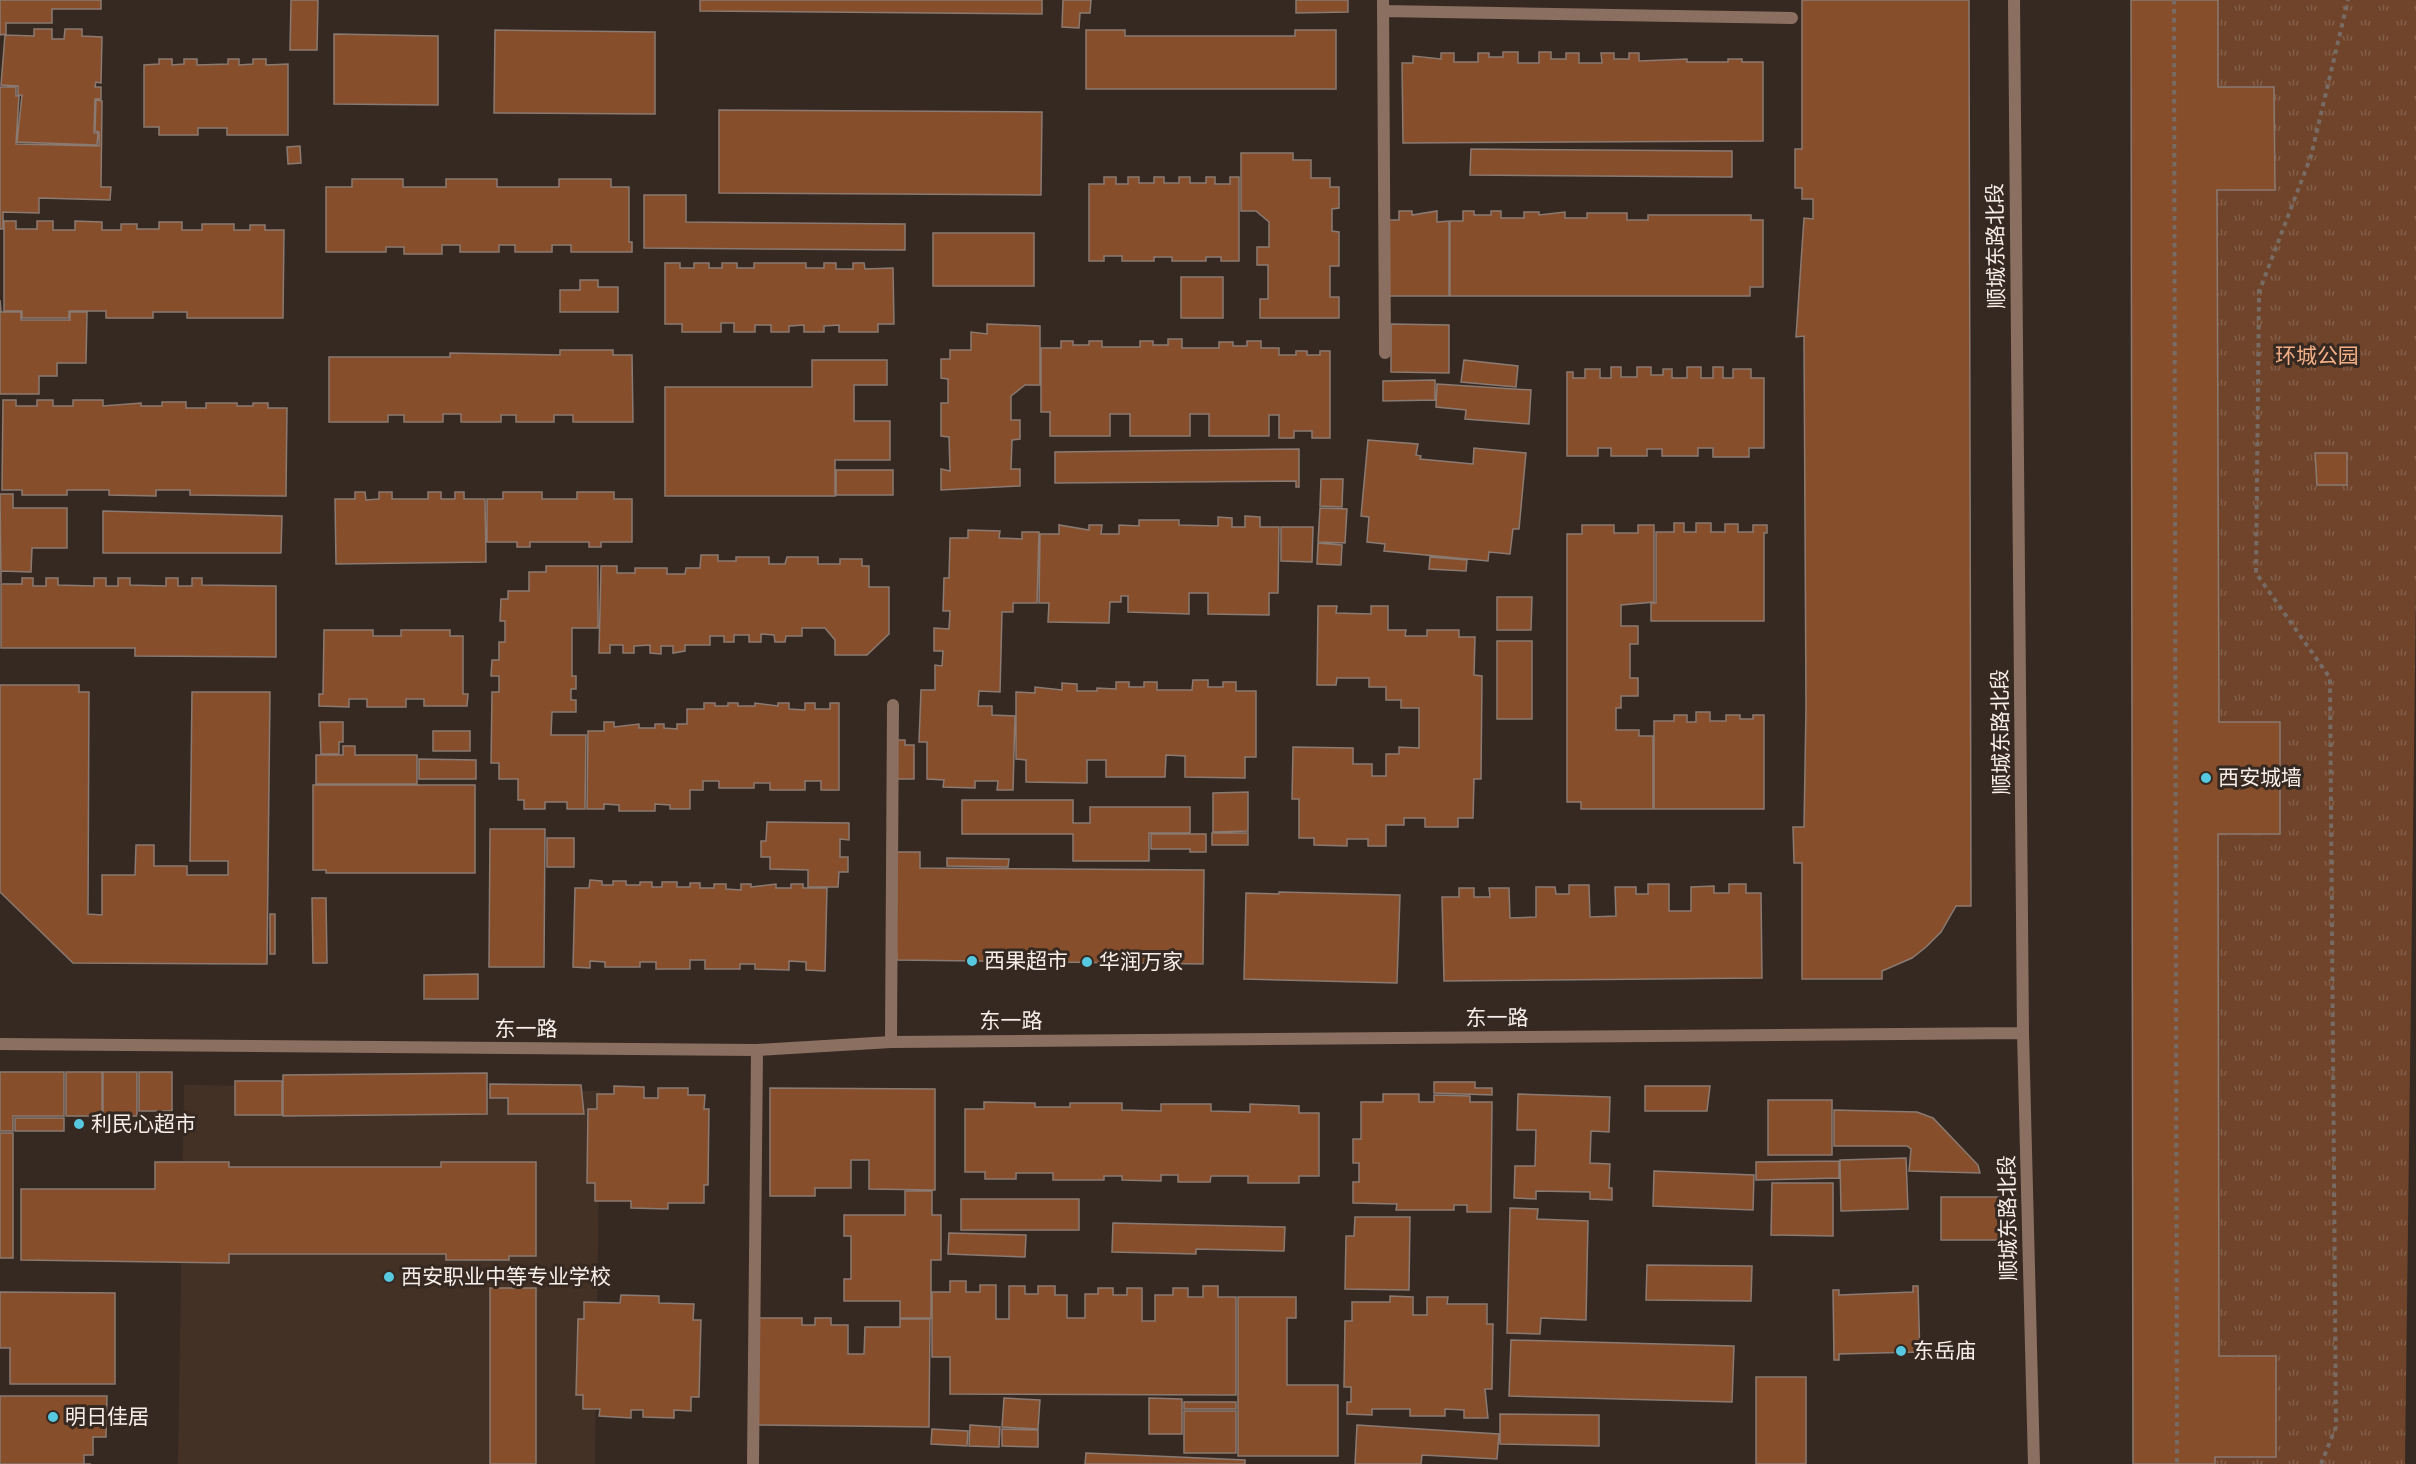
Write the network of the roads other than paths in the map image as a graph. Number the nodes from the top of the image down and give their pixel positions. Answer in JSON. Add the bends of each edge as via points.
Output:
{"nodes":[{"id":1,"x":2014,"y":0,"type":"edge"},
{"id":2,"x":1383,"y":6,"type":"edge"},
{"id":3,"x":1792,"y":18,"type":"dead end"},
{"id":4,"x":1385,"y":353,"type":"dead end"},
{"id":5,"x":893,"y":705,"type":"dead end"},
{"id":6,"x":2023,"y":1033,"type":"junction"},
{"id":7,"x":891,"y":1041,"type":"junction"},
{"id":8,"x":0,"y":1044,"type":"edge"},
{"id":9,"x":757,"y":1050,"type":"junction"},
{"id":10,"x":753,"y":1464,"type":"edge"},
{"id":11,"x":2034,"y":1464,"type":"edge"}],
"edges":[{"from":1,"to":6,"type":"street","name":"顺城东路北段"},
{"from":2,"to":3,"type":"street"},
{"from":2,"to":4,"type":"street"},
{"from":5,"to":7,"type":"street"},
{"from":6,"to":7,"type":"street","name":"东一路"},
{"from":6,"to":11,"type":"street","name":"顺城东路北段"},
{"from":7,"to":9,"type":"street","name":"东一路"},
{"from":8,"to":9,"type":"street","name":"东一路"},
{"from":9,"to":10,"type":"street"}]}
